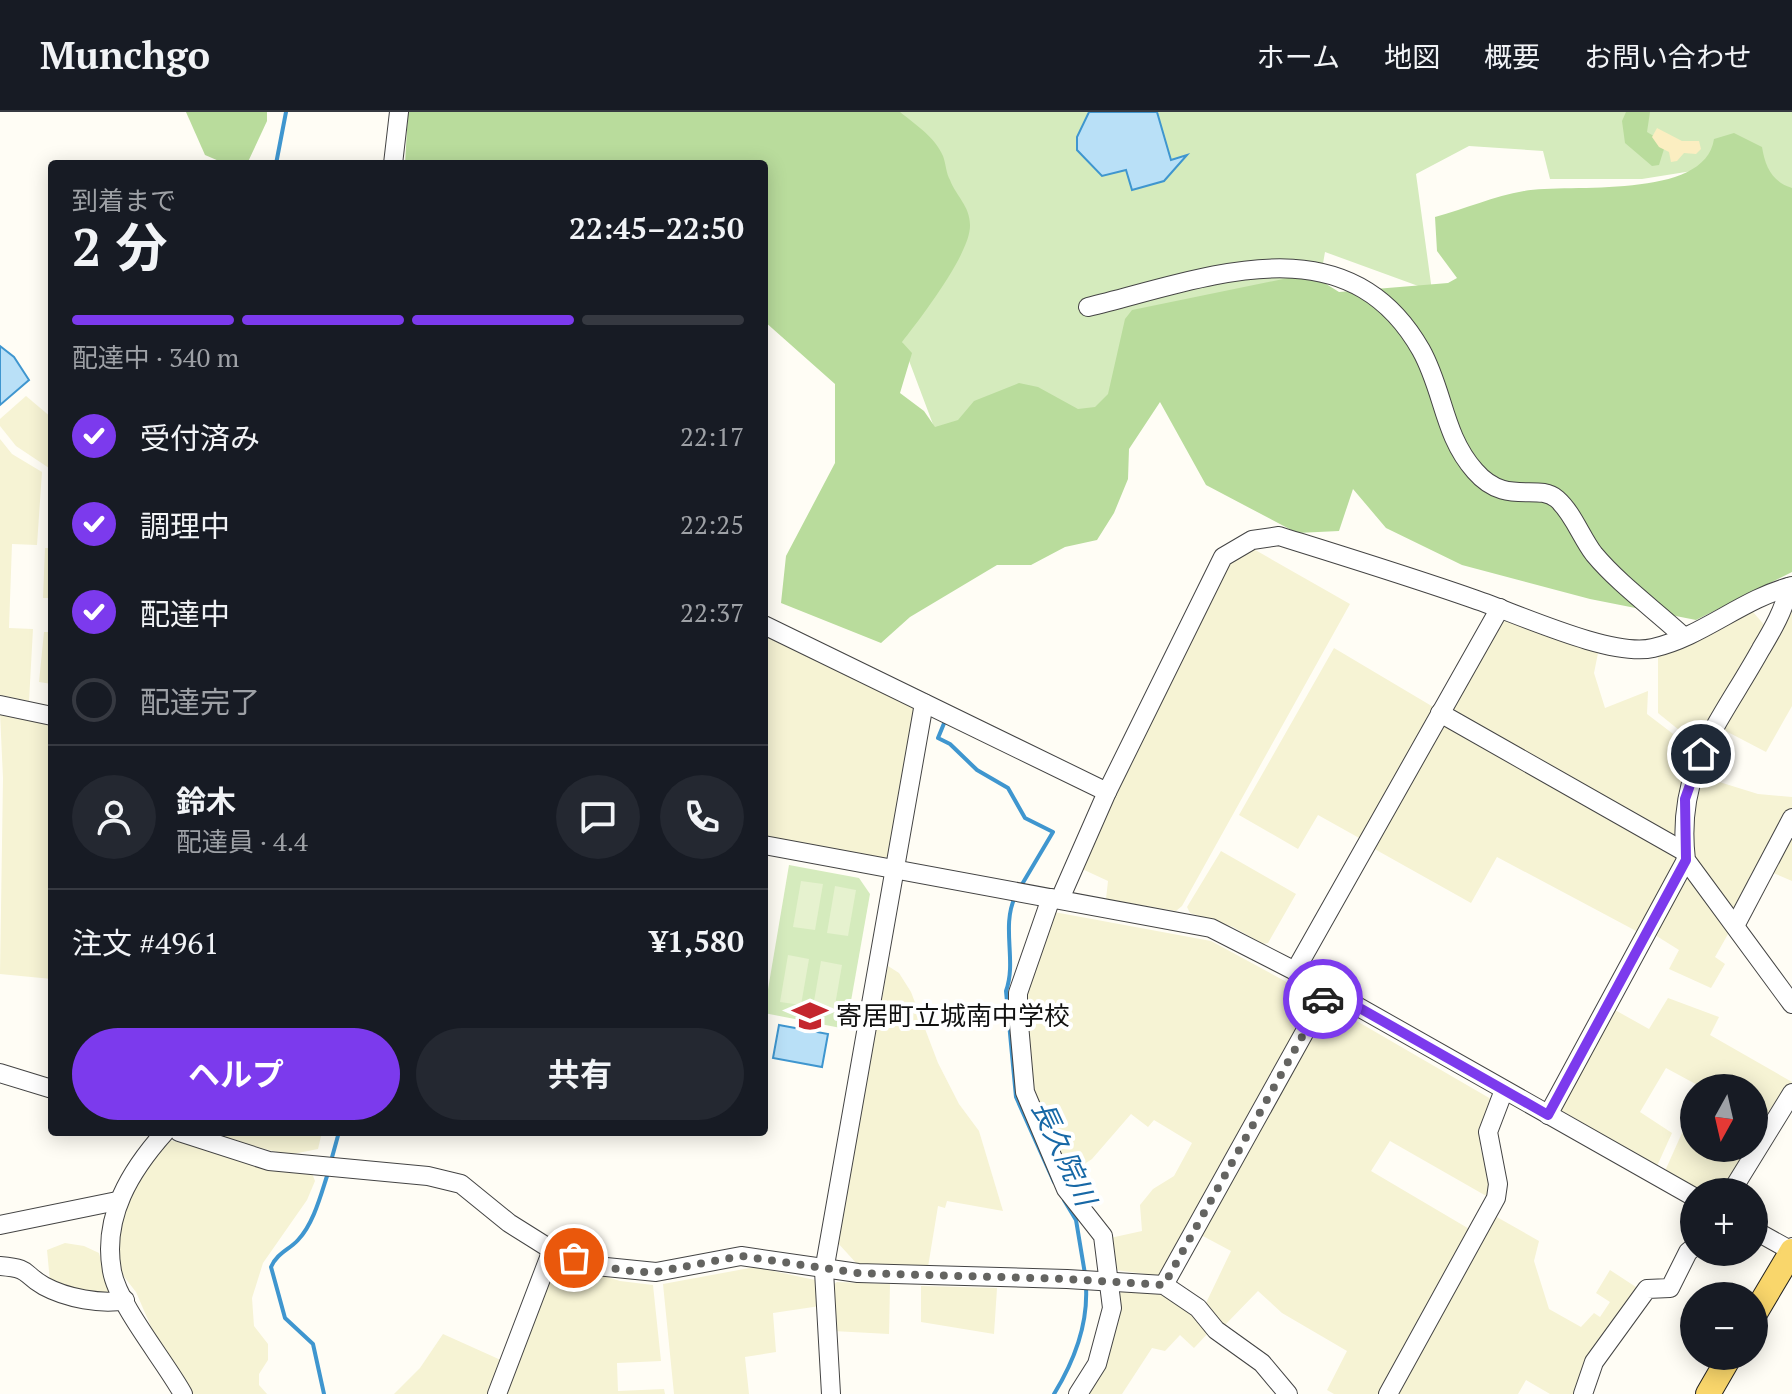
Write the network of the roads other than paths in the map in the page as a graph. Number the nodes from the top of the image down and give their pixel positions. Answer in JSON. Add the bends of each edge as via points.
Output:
{"nodes":[{"id":1,"x":399,"y":112,"type":"edge"},
{"id":2,"x":393,"y":160,"type":"edge"},
{"id":3,"x":1088,"y":307,"type":"dead end"},
{"id":4,"x":1790,"y":586,"type":"edge"},
{"id":5,"x":1500,"y":608,"type":"junction"},
{"id":6,"x":768,"y":627,"type":"edge"},
{"id":7,"x":1683,"y":636,"type":"junction"},
{"id":8,"x":924,"y":703,"type":"junction"},
{"id":9,"x":0,"y":705,"type":"edge"},
{"id":10,"x":1440,"y":713,"type":"junction"},
{"id":11,"x":48,"y":715,"type":"edge"},
{"id":12,"x":1107,"y":792,"type":"junction"},
{"id":13,"x":1792,"y":818,"type":"edge"},
{"id":14,"x":768,"y":846,"type":"edge"},
{"id":15,"x":1686,"y":856,"type":"junction"},
{"id":16,"x":895,"y":869,"type":"junction"},
{"id":17,"x":1056,"y":899,"type":"junction"},
{"id":18,"x":1736,"y":924,"type":"junction"},
{"id":19,"x":1295,"y":971,"type":"junction"},
{"id":20,"x":1328,"y":990,"type":"junction"},
{"id":21,"x":1792,"y":1004,"type":"edge"},
{"id":22,"x":0,"y":1073,"type":"edge"},
{"id":23,"x":48,"y":1088,"type":"edge"},
{"id":24,"x":1504,"y":1090,"type":"junction"},
{"id":25,"x":1792,"y":1093,"type":"edge"},
{"id":26,"x":1548,"y":1115,"type":"junction"},
{"id":27,"x":162,"y":1136,"type":"edge"},
{"id":28,"x":193,"y":1136,"type":"edge"},
{"id":29,"x":1740,"y":1178,"type":"edge"},
{"id":30,"x":1680,"y":1189,"type":"edge"},
{"id":31,"x":117,"y":1201,"type":"junction"},
{"id":32,"x":0,"y":1225,"type":"edge"},
{"id":33,"x":1768,"y":1237,"type":"edge"},
{"id":34,"x":1791,"y":1249,"type":"edge"},
{"id":35,"x":552,"y":1250,"type":"junction"},
{"id":36,"x":0,"y":1266,"type":"edge"},
{"id":37,"x":1681,"y":1266,"type":"edge"},
{"id":38,"x":824,"y":1271,"type":"junction"},
{"id":39,"x":1110,"y":1282,"type":"junction"},
{"id":40,"x":1164,"y":1285,"type":"junction"},
{"id":41,"x":1768,"y":1290,"type":"edge"},
{"id":42,"x":125,"y":1300,"type":"junction"},
{"id":43,"x":1722,"y":1370,"type":"edge"},
{"id":44,"x":183,"y":1394,"type":"edge"},
{"id":45,"x":497,"y":1394,"type":"edge"},
{"id":46,"x":831,"y":1394,"type":"edge"},
{"id":47,"x":1078,"y":1394,"type":"edge"},
{"id":48,"x":1288,"y":1394,"type":"edge"},
{"id":49,"x":1388,"y":1394,"type":"edge"},
{"id":50,"x":1583,"y":1394,"type":"edge"},
{"id":51,"x":1708,"y":1394,"type":"edge"}],
"edges":[{"from":1,"to":2,"type":"street"},
{"from":3,"to":7,"type":"street","via":[[1282,266],[1324,273],[1366,290],[1386,302],[1418,345],[1436,376],[1450,435],[1476,472],[1500,490],[1555,497],[1595,555]]},
{"from":4,"to":7,"type":"street"},
{"from":4,"to":15,"type":"street","via":[[1774,627],[1692,771],[1685,799]]},
{"from":5,"to":7,"type":"street","via":[[1584,640],[1636,649]]},
{"from":5,"to":10,"type":"street"},
{"from":5,"to":12,"type":"street","via":[[1279,536],[1252,540],[1223,557]]},
{"from":6,"to":8,"type":"street"},
{"from":8,"to":12,"type":"street"},
{"from":8,"to":16,"type":"street"},
{"from":9,"to":11,"type":"street"},
{"from":10,"to":15,"type":"street"},
{"from":10,"to":19,"type":"street"},
{"from":12,"to":17,"type":"street"},
{"from":13,"to":18,"type":"street"},
{"from":14,"to":16,"type":"street"},
{"from":15,"to":18,"type":"street"},
{"from":15,"to":26,"type":"street"},
{"from":16,"to":17,"type":"street"},
{"from":16,"to":38,"type":"street"},
{"from":17,"to":19,"type":"street","via":[[1211,928]]},
{"from":17,"to":39,"type":"street","via":[[1018,993],[1025,1092],[1066,1189],[1103,1236]]},
{"from":18,"to":21,"type":"street"},
{"from":19,"to":20,"type":"street"},
{"from":20,"to":24,"type":"street"},
{"from":20,"to":40,"type":"street"},
{"from":22,"to":23,"type":"street"},
{"from":24,"to":26,"type":"street"},
{"from":24,"to":49,"type":"street","via":[[1488,1132],[1496,1198]]},
{"from":25,"to":29,"type":"street"},
{"from":26,"to":30,"type":"street"},
{"from":27,"to":31,"type":"street"},
{"from":28,"to":35,"type":"street","via":[[269,1161],[428,1176],[461,1184]]},
{"from":31,"to":32,"type":"street"},
{"from":31,"to":42,"type":"street","via":[[112,1272]]},
{"from":33,"to":34,"type":"street"},
{"from":34,"to":41,"type":"main road"},
{"from":35,"to":38,"type":"street","via":[[596,1266],[638,1272],[741,1256]]},
{"from":35,"to":45,"type":"street"},
{"from":36,"to":42,"type":"street","via":[[25,1268],[55,1290],[108,1303]]},
{"from":37,"to":50,"type":"street","via":[[1670,1288],[1647,1289],[1594,1362]]},
{"from":38,"to":39,"type":"street"},
{"from":38,"to":46,"type":"street"},
{"from":39,"to":40,"type":"street"},
{"from":39,"to":47,"type":"street","via":[[1108,1328],[1097,1364]]},
{"from":40,"to":48,"type":"street","via":[[1198,1308],[1229,1342],[1262,1363]]},
{"from":42,"to":44,"type":"street"},
{"from":43,"to":51,"type":"main road"}]}
